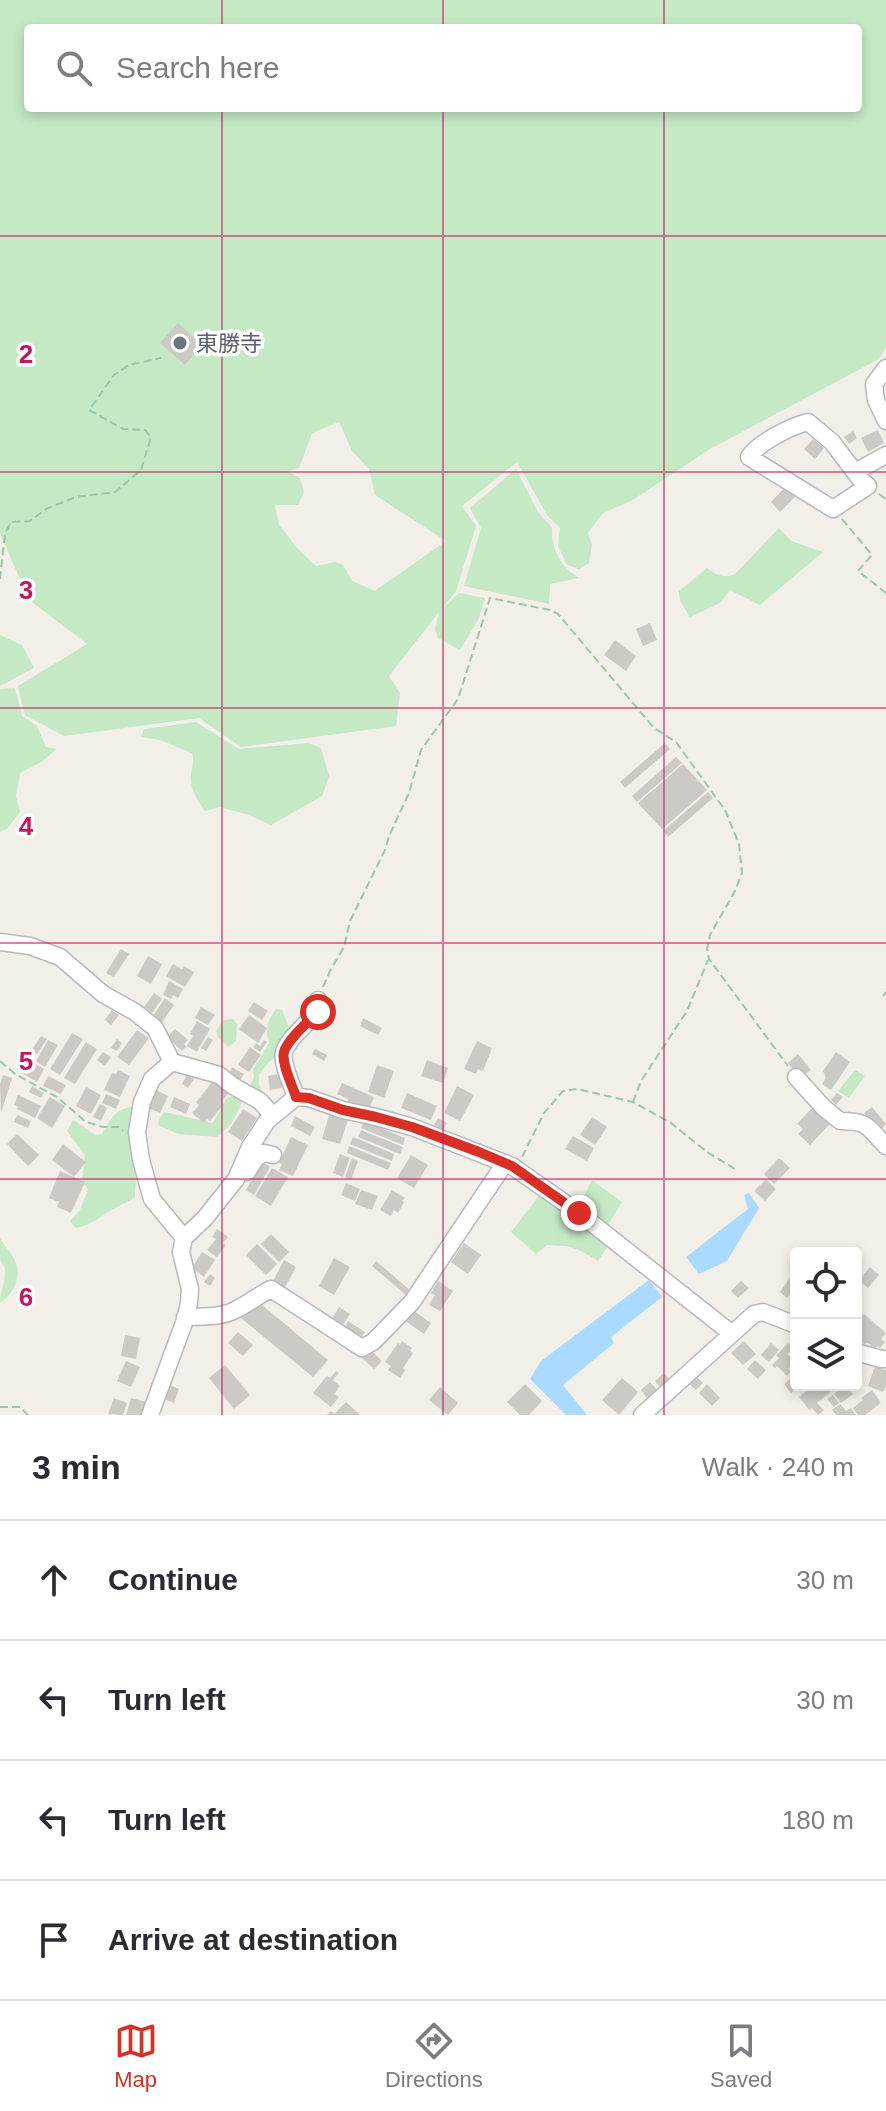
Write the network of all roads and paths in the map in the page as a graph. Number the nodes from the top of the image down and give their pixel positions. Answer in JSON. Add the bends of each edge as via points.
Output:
{"nodes":[{"id":1,"x":161,"y":358,"type":"dead end"},
{"id":2,"x":886,"y":368,"type":"edge"},
{"id":3,"x":886,"y":421,"type":"edge"},
{"id":4,"x":886,"y":455,"type":"edge"},
{"id":5,"x":855,"y":472,"type":"junction"},
{"id":6,"x":833,"y":509,"type":"junction"},
{"id":7,"x":0,"y":579,"type":"edge"},
{"id":8,"x":886,"y":593,"type":"edge"},
{"id":9,"x":0,"y":942,"type":"edge"},
{"id":10,"x":709,"y":959,"type":"junction"},
{"id":11,"x":886,"y":992,"type":"edge"},
{"id":12,"x":883,"y":996,"type":"dead end"},
{"id":13,"x":318,"y":1000,"type":"joint"},
{"id":14,"x":0,"y":1061,"type":"edge"},
{"id":15,"x":172,"y":1062,"type":"junction"},
{"id":16,"x":796,"y":1077,"type":"joint"},
{"id":17,"x":296,"y":1097,"type":"junction"},
{"id":18,"x":633,"y":1102,"type":"junction"},
{"id":19,"x":273,"y":1116,"type":"junction"},
{"id":20,"x":139,"y":1145,"type":"junction"},
{"id":21,"x":886,"y":1146,"type":"edge"},
{"id":22,"x":273,"y":1155,"type":"dead end"},
{"id":23,"x":511,"y":1166,"type":"junction"},
{"id":24,"x":735,"y":1169,"type":"dead end"},
{"id":25,"x":236,"y":1179,"type":"junction"},
{"id":26,"x":184,"y":1238,"type":"junction"},
{"id":27,"x":185,"y":1317,"type":"junction"},
{"id":28,"x":790,"y":1323,"type":"edge"},
{"id":29,"x":731,"y":1333,"type":"junction"},
{"id":30,"x":862,"y":1353,"type":"edge"},
{"id":31,"x":886,"y":1359,"type":"edge"},
{"id":32,"x":0,"y":1407,"type":"edge"},
{"id":33,"x":28,"y":1415,"type":"edge"},
{"id":34,"x":150,"y":1415,"type":"edge"},
{"id":35,"x":642,"y":1415,"type":"edge"}],
"edges":[{"from":1,"to":7,"type":"path","via":[[129,365],[114,375],[89,410],[123,429],[145,430],[151,437],[141,470],[115,492],[76,497],[30,521],[11,522]]},
{"from":2,"to":3,"type":"street","via":[[874,384]]},
{"from":4,"to":5,"type":"street"},
{"from":5,"to":6,"type":"street","via":[[868,486]]},
{"from":5,"to":6,"type":"street","via":[[808,422],[749,457]]},
{"from":6,"to":8,"type":"path","via":[[872,555],[858,571]]},
{"from":9,"to":15,"type":"street","via":[[60,957],[155,1028]]},
{"from":10,"to":13,"type":"path","via":[[710,935],[742,873],[739,844],[725,810],[676,742],[654,728],[558,614],[490,598],[458,699],[421,750],[409,793]]},
{"from":10,"to":16,"type":"path"},
{"from":10,"to":18,"type":"path","via":[[687,1011]]},
{"from":11,"to":12,"type":"path"},
{"from":13,"to":17,"type":"street","via":[[318,1012],[284,1051]]},
{"from":14,"to":20,"type":"path","via":[[86,1122],[118,1127]]},
{"from":15,"to":19,"type":"street","via":[[219,1075],[260,1101]]},
{"from":15,"to":20,"type":"street","via":[[152,1079],[142,1102]]},
{"from":16,"to":21,"type":"street","via":[[840,1121],[867,1125]]},
{"from":17,"to":19,"type":"street"},
{"from":17,"to":23,"type":"street","via":[[412,1127]]},
{"from":18,"to":23,"type":"path","via":[[577,1089],[563,1091]]},
{"from":18,"to":24,"type":"path"},
{"from":19,"to":25,"type":"street","via":[[250,1147]]},
{"from":20,"to":26,"type":"street","via":[[152,1199]]},
{"from":22,"to":25,"type":"street","via":[[256,1158]]},
{"from":23,"to":27,"type":"street","via":[[412,1302],[362,1348],[271,1289],[236,1310]]},
{"from":23,"to":29,"type":"street"},
{"from":25,"to":26,"type":"street"},
{"from":26,"to":27,"type":"street","via":[[181,1252],[190,1289]]},
{"from":27,"to":34,"type":"street"},
{"from":28,"to":29,"type":"street","via":[[763,1312]]},
{"from":29,"to":35,"type":"street"},
{"from":30,"to":31,"type":"street"},
{"from":32,"to":33,"type":"path","via":[[20,1407]]}]}
